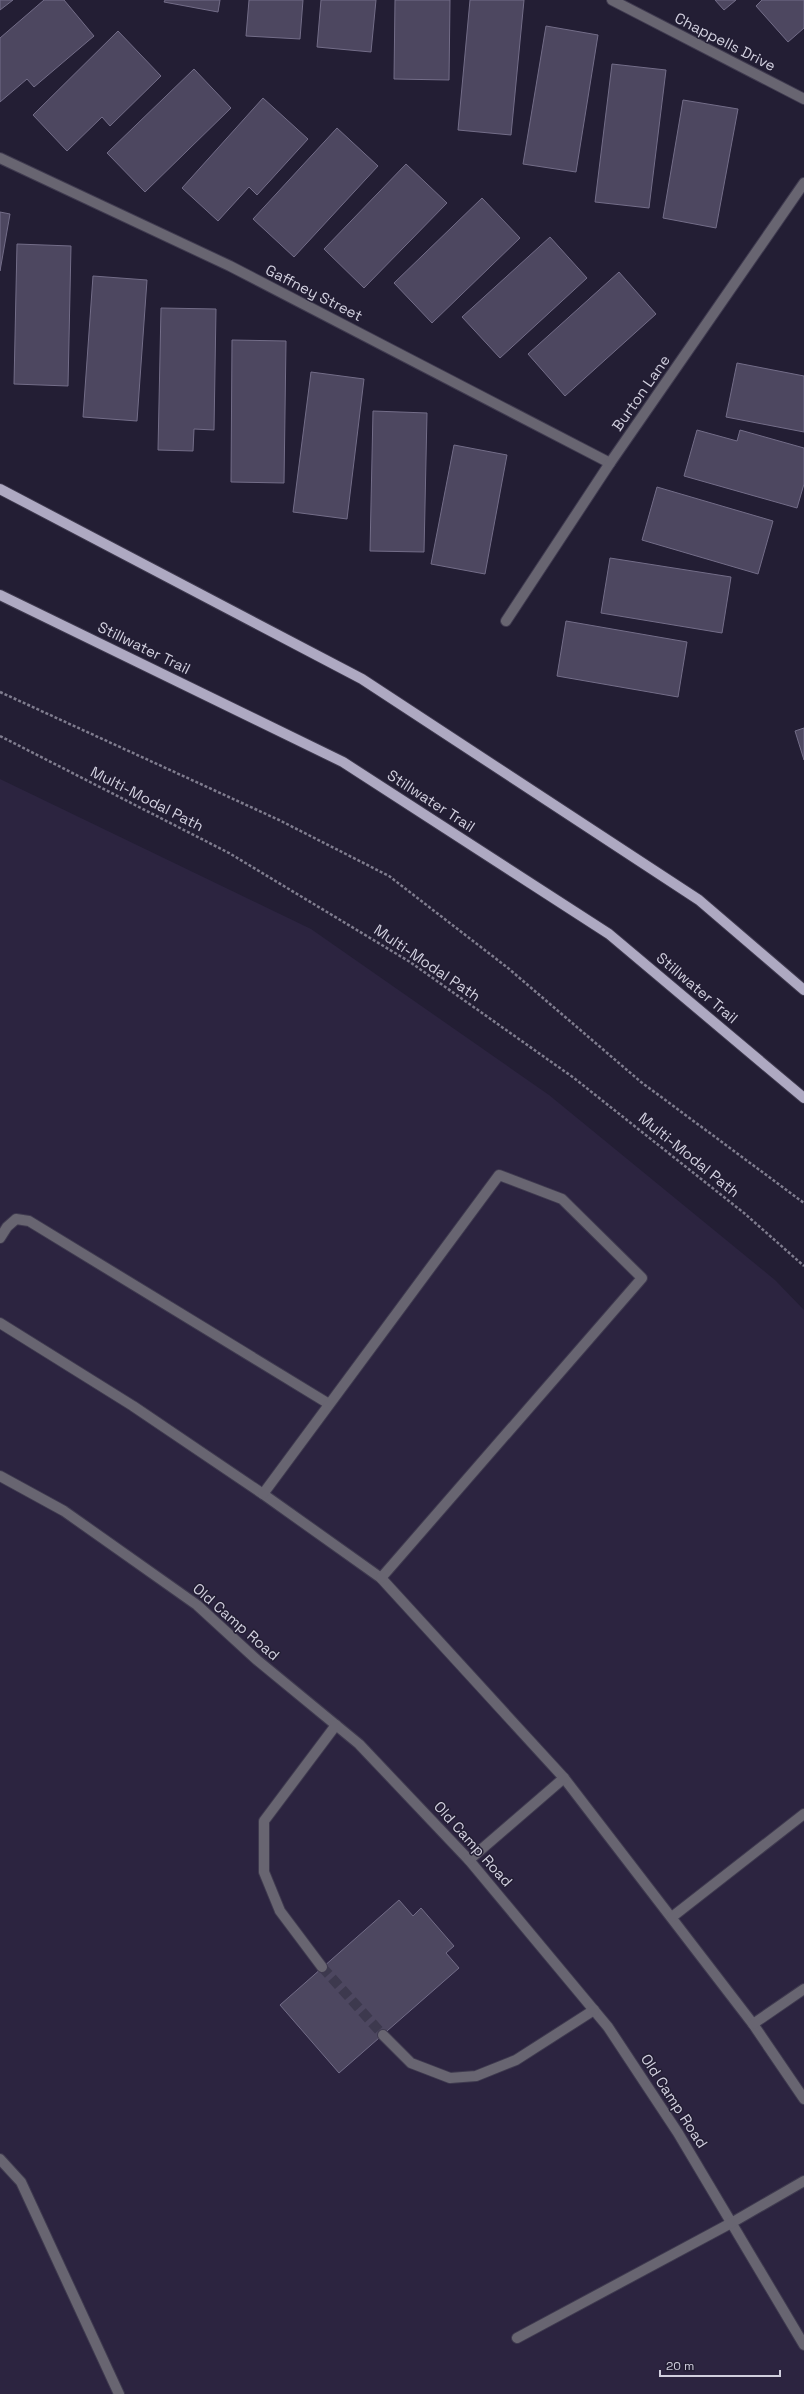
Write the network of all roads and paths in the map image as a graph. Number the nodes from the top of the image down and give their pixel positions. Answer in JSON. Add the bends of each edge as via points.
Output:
{"nodes":[{"id":1,"x":612,"y":0,"type":"edge"},
{"id":2,"x":804,"y":99,"type":"edge"},
{"id":3,"x":0,"y":158,"type":"edge"},
{"id":4,"x":804,"y":183,"type":"edge"},
{"id":5,"x":610,"y":463,"type":"junction"},
{"id":6,"x":0,"y":489,"type":"edge"},
{"id":7,"x":0,"y":595,"type":"edge"},
{"id":8,"x":506,"y":621,"type":"dead end"},
{"id":9,"x":0,"y":692,"type":"edge"},
{"id":10,"x":0,"y":736,"type":"edge"},
{"id":11,"x":804,"y":990,"type":"edge"},
{"id":12,"x":804,"y":1098,"type":"edge"},
{"id":13,"x":804,"y":1203,"type":"edge"},
{"id":14,"x":0,"y":1238,"type":"edge"},
{"id":15,"x":804,"y":1266,"type":"edge"},
{"id":16,"x":0,"y":1323,"type":"edge"},
{"id":17,"x":329,"y":1404,"type":"junction"},
{"id":18,"x":0,"y":1476,"type":"edge"},
{"id":19,"x":263,"y":1494,"type":"junction"},
{"id":20,"x":381,"y":1578,"type":"junction"},
{"id":21,"x":336,"y":1725,"type":"junction"},
{"id":22,"x":564,"y":1778,"type":"junction"},
{"id":23,"x":804,"y":1814,"type":"edge"},
{"id":24,"x":469,"y":1860,"type":"junction"},
{"id":25,"x":672,"y":1916,"type":"junction"},
{"id":26,"x":322,"y":1967,"type":"tunnel mouth"},
{"id":27,"x":804,"y":1989,"type":"edge"},
{"id":28,"x":594,"y":2010,"type":"junction"},
{"id":29,"x":753,"y":2024,"type":"junction"},
{"id":30,"x":383,"y":2035,"type":"tunnel mouth"},
{"id":31,"x":804,"y":2099,"type":"edge"},
{"id":32,"x":0,"y":2159,"type":"edge"},
{"id":33,"x":804,"y":2181,"type":"edge"},
{"id":34,"x":733,"y":2222,"type":"junction"},
{"id":35,"x":517,"y":2338,"type":"dead end"},
{"id":36,"x":804,"y":2345,"type":"edge"},
{"id":37,"x":120,"y":2394,"type":"edge"}],
"edges":[{"from":1,"to":2,"type":"street","name":"Chappells Drive"},
{"from":3,"to":5,"type":"street","name":"Gaffney Street","via":[[230,266]]},
{"from":4,"to":5,"type":"street","name":"Burton Lane"},
{"from":5,"to":8,"type":"street","name":"Burton Lane"},
{"from":6,"to":11,"type":"main road","via":[[362,680],[699,900]]},
{"from":7,"to":12,"type":"main road","name":"Stillwater Trail","via":[[343,762],[609,934]]},
{"from":9,"to":13,"type":"path","name":"Multi-Modal Path","via":[[279,820],[389,876],[508,968],[641,1082]]},
{"from":10,"to":15,"type":"path","name":"Multi-Modal Path","via":[[229,853],[410,962],[574,1078],[744,1213]]},
{"from":14,"to":17,"type":"street","via":[[16,1219],[29,1221]]},
{"from":16,"to":19,"type":"street","via":[[133,1406]]},
{"from":17,"to":19,"type":"street"},
{"from":17,"to":20,"type":"street","via":[[499,1175],[562,1199],[642,1278]]},
{"from":18,"to":21,"type":"street","name":"Old Camp Road","via":[[64,1511],[197,1605],[257,1660]]},
{"from":19,"to":20,"type":"street"},
{"from":20,"to":22,"type":"street"},
{"from":21,"to":24,"type":"street","name":"Old Camp Road","via":[[359,1744]]},
{"from":21,"to":26,"type":"street","via":[[264,1821],[264,1872],[280,1911]]},
{"from":22,"to":24,"type":"street"},
{"from":22,"to":25,"type":"street"},
{"from":23,"to":25,"type":"street"},
{"from":24,"to":28,"type":"street","name":"Old Camp Road"},
{"from":25,"to":29,"type":"street"},
{"from":27,"to":29,"type":"street"},
{"from":28,"to":30,"type":"street","via":[[516,2060],[476,2076],[450,2078],[411,2063]]},
{"from":28,"to":34,"type":"street","name":"Old Camp Road","via":[[678,2133]]},
{"from":29,"to":31,"type":"street"},
{"from":32,"to":37,"type":"street","via":[[21,2182]]},
{"from":33,"to":34,"type":"street"},
{"from":34,"to":35,"type":"street"},
{"from":34,"to":36,"type":"street","name":"Old Camp Road"}]}
